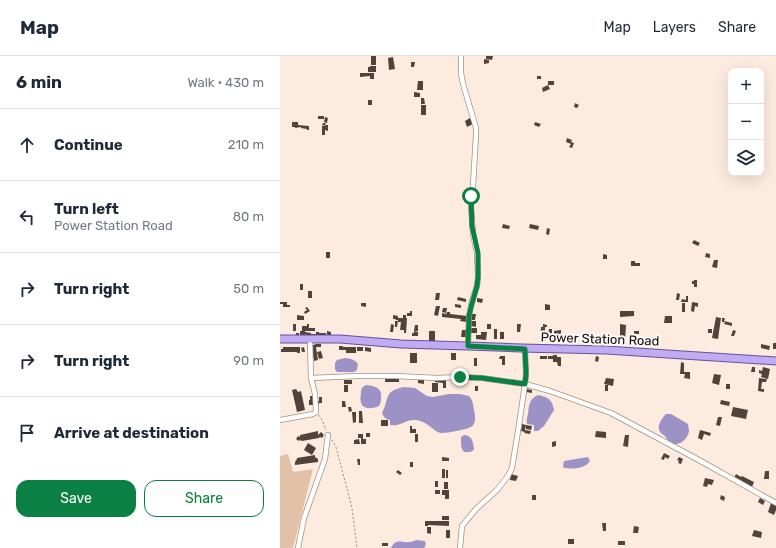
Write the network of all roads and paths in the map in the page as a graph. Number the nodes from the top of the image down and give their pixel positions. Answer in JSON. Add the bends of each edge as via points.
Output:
{"nodes":[{"id":1,"x":462,"y":56,"type":"edge"},
{"id":2,"x":280,"y":339,"type":"edge"},
{"id":3,"x":310,"y":339,"type":"junction"},
{"id":4,"x":468,"y":346,"type":"junction"},
{"id":5,"x":525,"y":349,"type":"junction"},
{"id":6,"x":776,"y":361,"type":"edge"},
{"id":7,"x":311,"y":378,"type":"junction"},
{"id":8,"x":525,"y":384,"type":"junction"},
{"id":9,"x":316,"y":412,"type":"junction"},
{"id":10,"x":280,"y":420,"type":"edge"},
{"id":11,"x":328,"y":435,"type":"junction"},
{"id":12,"x":776,"y":503,"type":"edge"},
{"id":13,"x":298,"y":548,"type":"edge"},
{"id":14,"x":357,"y":548,"type":"edge"},
{"id":15,"x":460,"y":548,"type":"edge"}],
"edges":[{"from":1,"to":4,"type":"street","via":[[463,84],[476,128],[471,196],[473,234],[478,253],[478,277],[469,316]]},
{"from":2,"to":3,"type":"main road","name":"Power Station Road"},
{"from":3,"to":4,"type":"main road","name":"Power Station Road"},
{"from":3,"to":7,"type":"street"},
{"from":4,"to":5,"type":"main road","name":"Power Station Road"},
{"from":5,"to":6,"type":"main road","name":"Power Station Road","via":[[606,350]]},
{"from":5,"to":8,"type":"street"},
{"from":7,"to":8,"type":"street","via":[[460,377]]},
{"from":7,"to":9,"type":"street","via":[[316,394]]},
{"from":8,"to":12,"type":"street","via":[[611,413]]},
{"from":8,"to":15,"type":"street","via":[[510,472],[497,490],[462,526]]},
{"from":9,"to":10,"type":"street"},
{"from":9,"to":11,"type":"path"},
{"from":11,"to":13,"type":"street","via":[[325,459],[304,518]]},
{"from":11,"to":14,"type":"path","via":[[336,447],[352,508]]}]}
